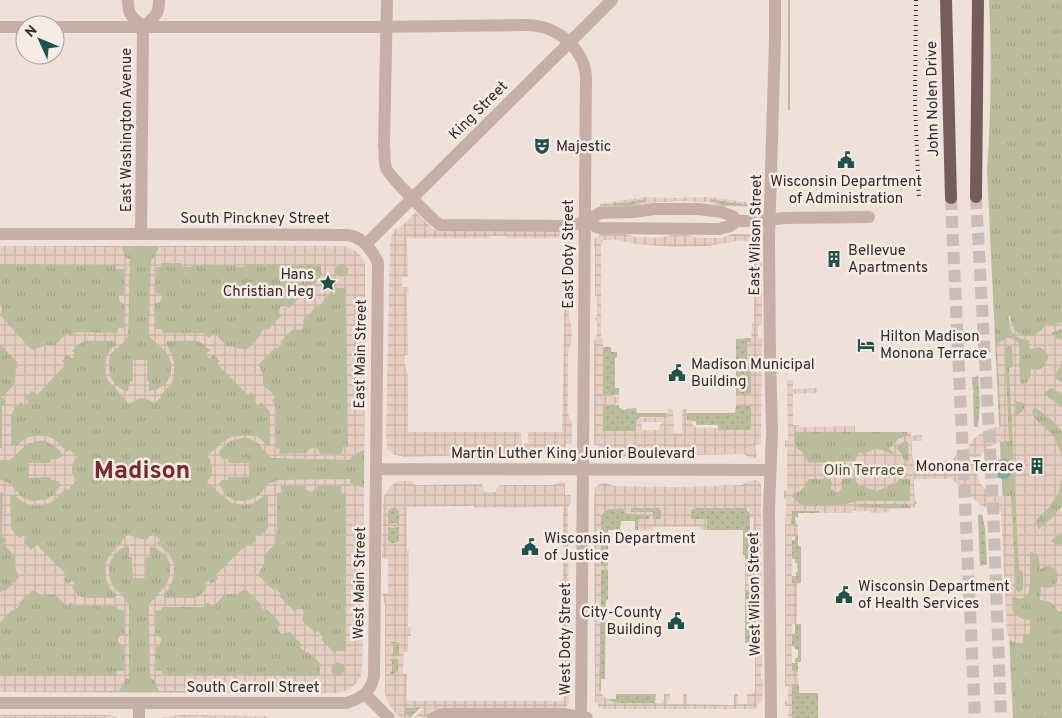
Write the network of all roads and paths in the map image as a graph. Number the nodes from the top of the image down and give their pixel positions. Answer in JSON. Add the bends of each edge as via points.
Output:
{"nodes":[{"id":1,"x":128,"y":0,"type":"edge"},
{"id":2,"x":159,"y":0,"type":"edge"},
{"id":3,"x":387,"y":0,"type":"edge"},
{"id":4,"x":612,"y":0,"type":"edge"},
{"id":5,"x":775,"y":0,"type":"edge"},
{"id":6,"x":946,"y":0,"type":"edge"},
{"id":7,"x":978,"y":0,"type":"edge"},
{"id":8,"x":0,"y":27,"type":"edge"},
{"id":9,"x":15,"y":27,"type":"edge"},
{"id":10,"x":65,"y":27,"type":"edge"},
{"id":11,"x":143,"y":27,"type":"junction"},
{"id":12,"x":386,"y":27,"type":"junction"},
{"id":13,"x":569,"y":43,"type":"junction"},
{"id":14,"x":976,"y":196,"type":"tunnel mouth"},
{"id":15,"x":412,"y":198,"type":"junction"},
{"id":16,"x":950,"y":198,"type":"tunnel mouth"},
{"id":17,"x":869,"y":217,"type":"dead end"},
{"id":18,"x":770,"y":220,"type":"junction"},
{"id":19,"x":737,"y":221,"type":"junction"},
{"id":20,"x":585,"y":222,"type":"junction"},
{"id":21,"x":0,"y":234,"type":"edge"},
{"id":22,"x":142,"y":234,"type":"junction"},
{"id":23,"x":366,"y":244,"type":"junction"},
{"id":24,"x":376,"y":469,"type":"junction"},
{"id":25,"x":582,"y":470,"type":"junction"},
{"id":26,"x":770,"y":470,"type":"junction"},
{"id":27,"x":365,"y":694,"type":"junction"},
{"id":28,"x":139,"y":703,"type":"junction"},
{"id":29,"x":0,"y":704,"type":"edge"},
{"id":30,"x":139,"y":718,"type":"edge"},
{"id":31,"x":389,"y":718,"type":"edge"},
{"id":32,"x":433,"y":718,"type":"edge"},
{"id":33,"x":583,"y":718,"type":"edge"},
{"id":34,"x":771,"y":718,"type":"edge"}],
"edges":[{"from":1,"to":11,"type":"street","name":"East Washington Avenue","via":[[128,11]]},
{"from":2,"to":11,"type":"street","name":"East Washington Avenue","via":[[159,11]]},
{"from":3,"to":12,"type":"street"},
{"from":4,"to":13,"type":"street","name":"King Street"},
{"from":5,"to":18,"type":"street","name":"East Wilson Street"},
{"from":6,"to":16,"type":"main road","name":"John Nolen Drive"},
{"from":7,"to":14,"type":"main road"},
{"from":8,"to":9,"type":"street"},
{"from":10,"to":11,"type":"street"},
{"from":11,"to":12,"type":"street"},
{"from":11,"to":22,"type":"street","name":"East Washington Avenue"},
{"from":12,"to":13,"type":"street","via":[[534,25],[556,32]]},
{"from":12,"to":15,"type":"street","via":[[386,167]]},
{"from":13,"to":15,"type":"street","name":"King Street"},
{"from":13,"to":20,"type":"street","name":"East Doty Street","via":[[586,70]]},
{"from":15,"to":20,"type":"street","via":[[440,225],[567,226]]},
{"from":15,"to":23,"type":"street","name":"King Street"},
{"from":17,"to":18,"type":"street"},
{"from":18,"to":19,"type":"street"},
{"from":18,"to":26,"type":"street","name":"East Wilson Street"},
{"from":19,"to":20,"type":"street","via":[[719,229],[599,228]]},
{"from":19,"to":20,"type":"street","via":[[722,212],[655,209],[600,213]]},
{"from":20,"to":25,"type":"street","name":"East Doty Street"},
{"from":21,"to":22,"type":"street","name":"South Pinckney Street"},
{"from":22,"to":23,"type":"street","name":"South Pinckney Street","via":[[348,235]]},
{"from":23,"to":24,"type":"street","name":"East Main Street","via":[[378,263]]},
{"from":24,"to":25,"type":"street","name":"Martin Luther King Junior Boulevard"},
{"from":24,"to":27,"type":"street","name":"West Main Street","via":[[374,676],[372,686]]},
{"from":25,"to":26,"type":"street","name":"Martin Luther King Junior Boulevard"},
{"from":25,"to":33,"type":"street","name":"West Doty Street"},
{"from":26,"to":34,"type":"street","name":"West Wilson Street"},
{"from":27,"to":28,"type":"street","name":"South Carroll Street","via":[[346,703]]},
{"from":27,"to":31,"type":"street"},
{"from":28,"to":29,"type":"street","name":"South Carroll Street"},
{"from":28,"to":30,"type":"street"},
{"from":32,"to":33,"type":"street","via":[[444,714],[563,714]]}]}
